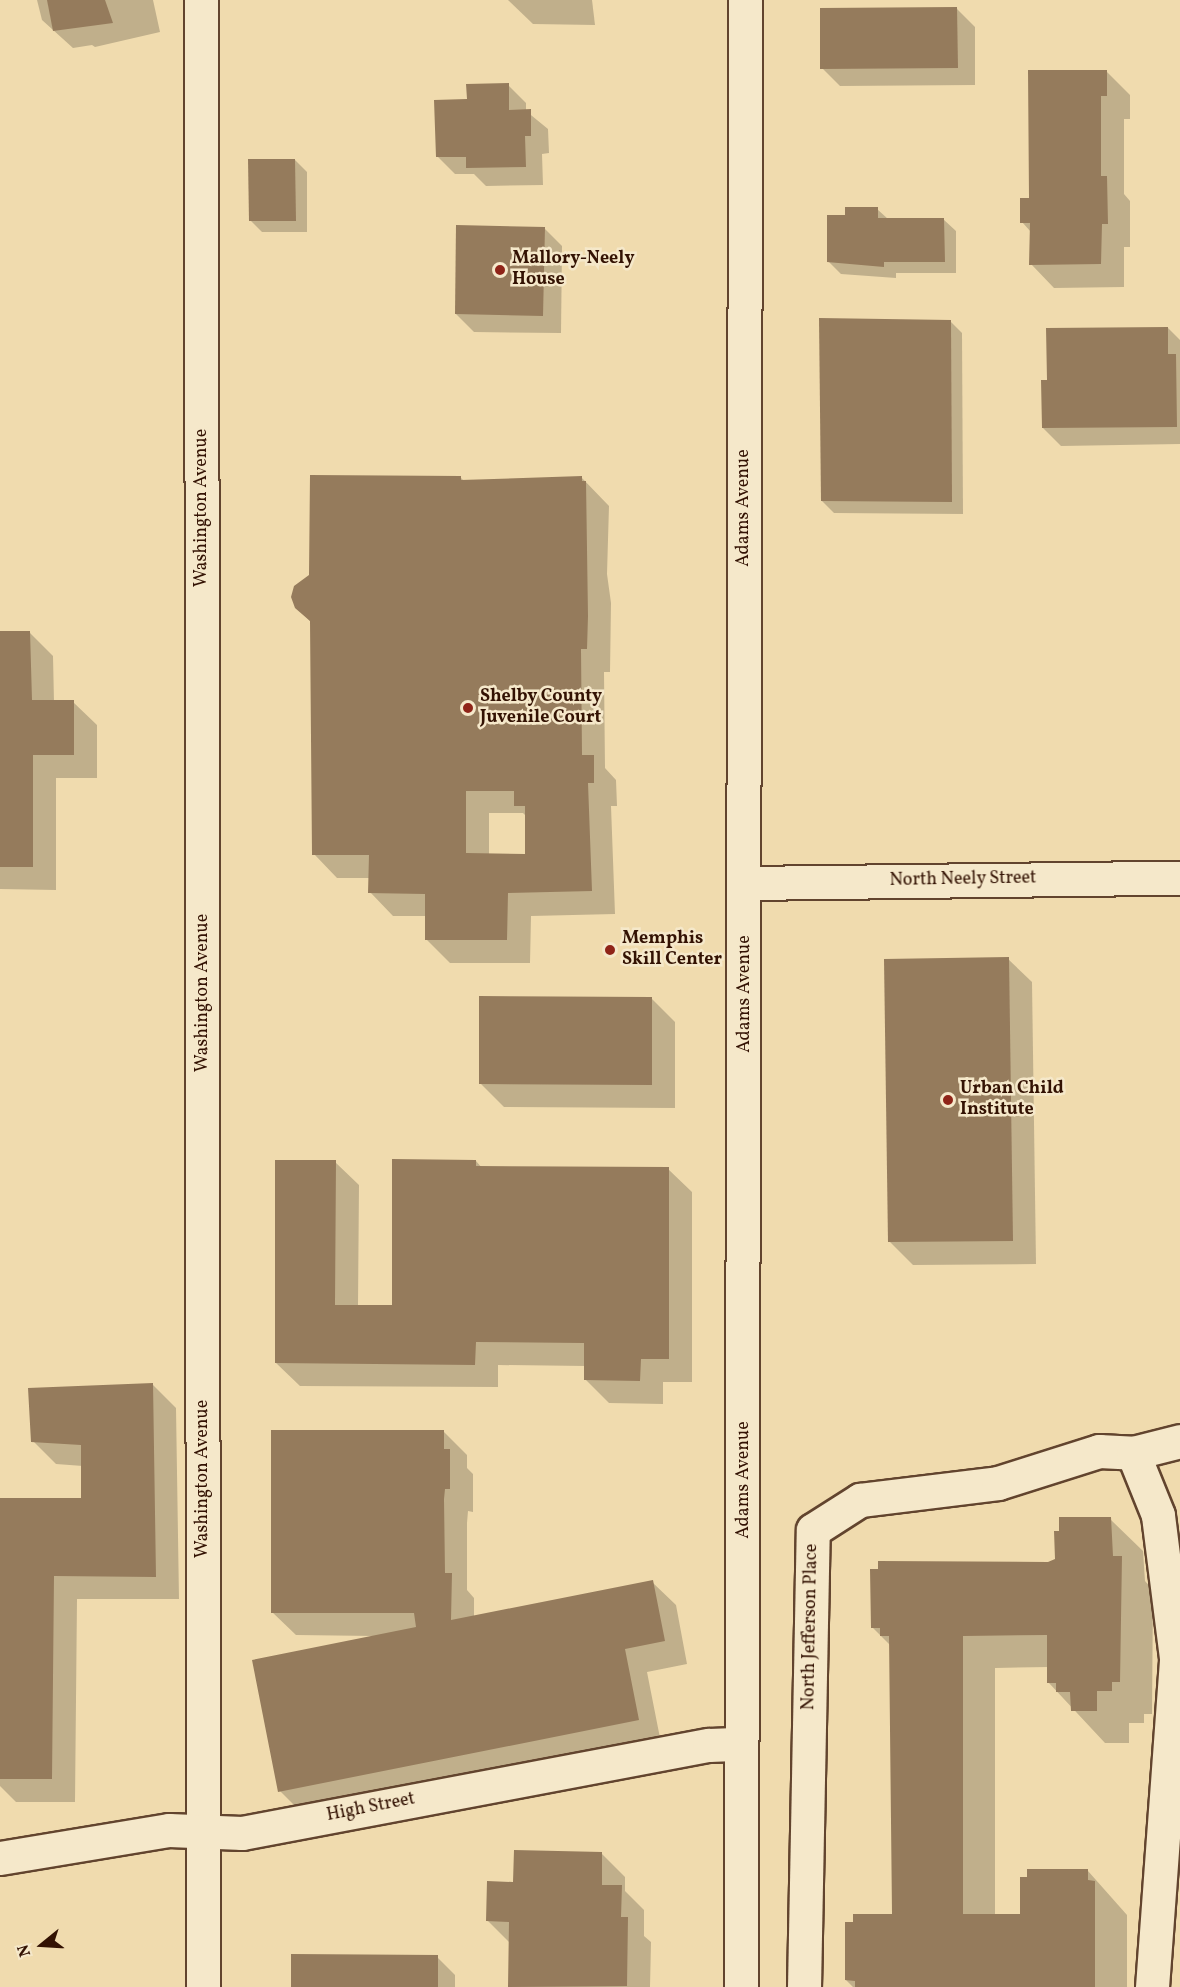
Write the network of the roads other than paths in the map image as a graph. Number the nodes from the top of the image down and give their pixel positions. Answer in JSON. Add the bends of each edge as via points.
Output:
{"nodes":[{"id":1,"x":201,"y":0,"type":"edge"},
{"id":2,"x":745,"y":0,"type":"edge"},
{"id":3,"x":1180,"y":878,"type":"edge"},
{"id":4,"x":745,"y":883,"type":"junction"},
{"id":5,"x":1180,"y":1441,"type":"edge"},
{"id":6,"x":1133,"y":1453,"type":"junction"},
{"id":7,"x":741,"y":1744,"type":"junction"},
{"id":8,"x":203,"y":1834,"type":"junction"},
{"id":9,"x":0,"y":1858,"type":"edge"},
{"id":10,"x":203,"y":1987,"type":"edge"},
{"id":11,"x":741,"y":1987,"type":"edge"},
{"id":12,"x":804,"y":1987,"type":"edge"},
{"id":13,"x":1152,"y":1987,"type":"edge"}],
"edges":[{"from":1,"to":8,"type":"street","name":"Washington Avenue"},
{"from":2,"to":4,"type":"street","name":"Adams Avenue"},
{"from":3,"to":4,"type":"street","name":"North Neely Street"},
{"from":4,"to":7,"type":"street","name":"Adams Avenue"},
{"from":5,"to":6,"type":"street"},
{"from":6,"to":12,"type":"street","name":"North Jefferson Place","via":[[1099,1451],[998,1483],[860,1500],[813,1530]]},
{"from":6,"to":13,"type":"street","via":[[1158,1515],[1176,1658]]},
{"from":7,"to":8,"type":"street","name":"High Street","via":[[709,1745],[242,1833]]},
{"from":7,"to":11,"type":"street","name":"Adams Avenue"},
{"from":8,"to":9,"type":"street","name":"High Street","via":[[169,1830]]},
{"from":8,"to":10,"type":"street","name":"Washington Avenue"}]}
